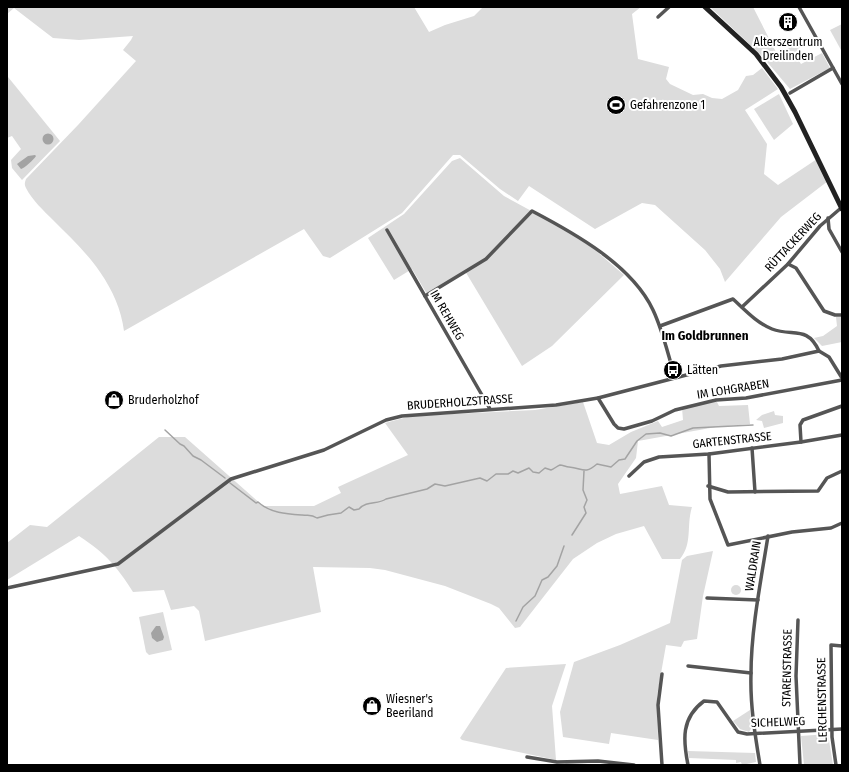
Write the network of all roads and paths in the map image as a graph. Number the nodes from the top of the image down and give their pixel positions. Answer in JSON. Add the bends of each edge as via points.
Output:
{"nodes":[{"id":1,"x":669,"y":7,"type":"edge"},
{"id":2,"x":705,"y":7,"type":"edge"},
{"id":3,"x":799,"y":7,"type":"edge"},
{"id":4,"x":658,"y":17,"type":"dead end"},
{"id":5,"x":833,"y":68,"type":"junction"},
{"id":6,"x":842,"y":84,"type":"edge"},
{"id":7,"x":790,"y":93,"type":"dead end"},
{"id":8,"x":840,"y":199,"type":"edge"},
{"id":9,"x":842,"y":209,"type":"edge"},
{"id":10,"x":828,"y":218,"type":"junction"},
{"id":11,"x":387,"y":230,"type":"dead end"},
{"id":12,"x":842,"y":252,"type":"edge"},
{"id":13,"x":788,"y":264,"type":"junction"},
{"id":14,"x":425,"y":296,"type":"junction"},
{"id":15,"x":742,"y":307,"type":"junction"},
{"id":16,"x":842,"y":315,"type":"edge"},
{"id":17,"x":660,"y":326,"type":"junction"},
{"id":18,"x":818,"y":352,"type":"junction"},
{"id":19,"x":675,"y":377,"type":"junction"},
{"id":20,"x":842,"y":379,"type":"edge"},
{"id":21,"x":598,"y":398,"type":"junction"},
{"id":22,"x":842,"y":406,"type":"edge"},
{"id":23,"x":490,"y":409,"type":"junction"},
{"id":24,"x":842,"y":435,"type":"edge"},
{"id":25,"x":801,"y":442,"type":"junction"},
{"id":26,"x":752,"y":448,"type":"junction"},
{"id":27,"x":709,"y":454,"type":"junction"},
{"id":28,"x":842,"y":471,"type":"edge"},
{"id":29,"x":629,"y":476,"type":"dead end"},
{"id":30,"x":708,"y":486,"type":"junction"},
{"id":31,"x":755,"y":492,"type":"junction"},
{"id":32,"x":842,"y":523,"type":"edge"},
{"id":33,"x":768,"y":536,"type":"junction"},
{"id":34,"x":7,"y":588,"type":"edge"},
{"id":35,"x":707,"y":598,"type":"dead end"},
{"id":36,"x":758,"y":600,"type":"junction"},
{"id":37,"x":798,"y":620,"type":"dead end"},
{"id":38,"x":842,"y":646,"type":"edge"},
{"id":39,"x":688,"y":666,"type":"dead end"},
{"id":40,"x":751,"y":673,"type":"junction"},
{"id":41,"x":662,"y":674,"type":"dead end"},
{"id":42,"x":842,"y":729,"type":"edge"},
{"id":43,"x":832,"y":730,"type":"junction"},
{"id":44,"x":797,"y":732,"type":"junction"},
{"id":45,"x":755,"y":734,"type":"junction"},
{"id":46,"x":527,"y":756,"type":"dead end"},
{"id":47,"x":634,"y":765,"type":"edge"},
{"id":48,"x":662,"y":765,"type":"edge"},
{"id":49,"x":688,"y":765,"type":"edge"},
{"id":50,"x":760,"y":765,"type":"edge"},
{"id":51,"x":800,"y":765,"type":"edge"},
{"id":52,"x":836,"y":765,"type":"edge"}],
"edges":[{"from":1,"to":4,"type":"street"},
{"from":2,"to":8,"type":"main road","via":[[748,46],[774,76],[790,101]]},
{"from":3,"to":5,"type":"street"},
{"from":5,"to":6,"type":"street"},
{"from":5,"to":7,"type":"street"},
{"from":8,"to":9,"type":"main road"},
{"from":9,"to":10,"type":"street","name":"RÜTTACKERWEG"},
{"from":10,"to":12,"type":"street","via":[[829,228]]},
{"from":10,"to":13,"type":"street","name":"RÜTTACKERWEG"},
{"from":11,"to":14,"type":"street","name":"IM REHWEG"},
{"from":13,"to":15,"type":"street","name":"RÜTTACKERWEG"},
{"from":13,"to":16,"type":"street","via":[[796,268],[824,311]]},
{"from":14,"to":17,"type":"street","via":[[486,259],[532,211],[582,238],[634,281],[653,309]]},
{"from":14,"to":23,"type":"street","name":"IM REHWEG"},
{"from":15,"to":17,"type":"street","via":[[733,299]]},
{"from":15,"to":18,"type":"street","via":[[772,329],[805,334]]},
{"from":17,"to":19,"type":"street"},
{"from":18,"to":19,"type":"street","name":"BRUDERHOLZSTRASSE","via":[[721,366]]},
{"from":18,"to":20,"type":"street","via":[[829,357]]},
{"from":19,"to":21,"type":"street","name":"BRUDERHOLZSTRASSE"},
{"from":20,"to":21,"type":"street","name":"IM LOHGRABEN","via":[[755,396],[709,401],[675,410],[624,429],[614,424]]},
{"from":21,"to":23,"type":"street","name":"BRUDERHOLZSTRASSE","via":[[540,408]]},
{"from":22,"to":25,"type":"street","via":[[803,420],[800,425]]},
{"from":23,"to":34,"type":"street","name":"BRUDERHOLZSTRASSE","via":[[418,414],[386,420],[324,450],[231,479],[118,564]]},
{"from":24,"to":25,"type":"street","name":"GARTENSTRASSE"},
{"from":25,"to":26,"type":"street","name":"GARTENSTRASSE"},
{"from":26,"to":27,"type":"street","name":"GARTENSTRASSE"},
{"from":26,"to":31,"type":"street"},
{"from":27,"to":29,"type":"street","name":"GARTENSTRASSE","via":[[659,457],[644,462]]},
{"from":27,"to":30,"type":"street"},
{"from":28,"to":31,"type":"street","via":[[827,478],[818,491]]},
{"from":30,"to":31,"type":"street","via":[[728,492]]},
{"from":30,"to":33,"type":"street","via":[[710,499],[728,545]]},
{"from":32,"to":33,"type":"street","via":[[831,528],[812,528]]},
{"from":33,"to":36,"type":"street","name":"WALDRAIN"},
{"from":35,"to":36,"type":"street"},
{"from":36,"to":40,"type":"street","name":"WALDRAIN"},
{"from":37,"to":44,"type":"street","name":"STARENSTRASSE"},
{"from":38,"to":43,"type":"street","name":"LERCHENSTRASSE","via":[[831,645]]},
{"from":39,"to":40,"type":"street"},
{"from":40,"to":45,"type":"street","name":"WALDRAIN"},
{"from":41,"to":48,"type":"street","via":[[658,705]]},
{"from":42,"to":43,"type":"street","name":"SICHELWEG"},
{"from":43,"to":44,"type":"street","name":"SICHELWEG"},
{"from":43,"to":52,"type":"street","name":"LERCHENSTRASSE"},
{"from":44,"to":45,"type":"street","name":"SICHELWEG"},
{"from":44,"to":51,"type":"street","name":"STARENSTRASSE"},
{"from":45,"to":49,"type":"street","name":"SICHELWEG","via":[[738,732],[717,702],[704,701],[686,726],[684,736]]},
{"from":45,"to":50,"type":"street","name":"WALDRAIN"},
{"from":46,"to":47,"type":"street","via":[[557,762],[598,761]]}]}
